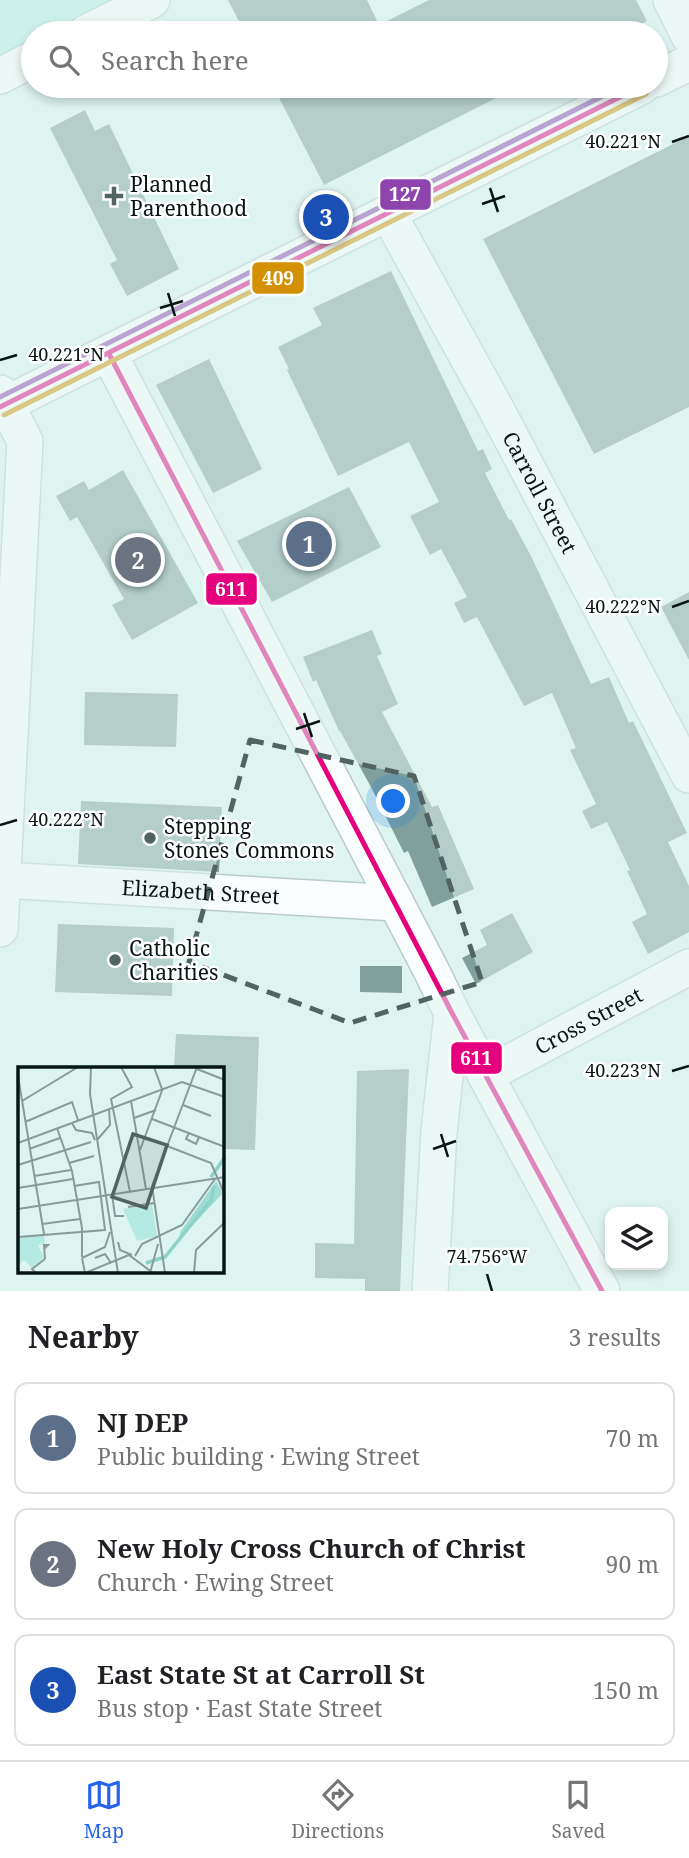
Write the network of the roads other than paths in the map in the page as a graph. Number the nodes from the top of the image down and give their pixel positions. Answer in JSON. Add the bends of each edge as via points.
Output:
{"nodes":[{"id":1,"x":152,"y":0,"type":"edge"},
{"id":2,"x":671,"y":0,"type":"edge"},
{"id":3,"x":110,"y":21,"type":"edge"},
{"id":4,"x":689,"y":36,"type":"edge"},
{"id":5,"x":689,"y":62,"type":"edge"},
{"id":6,"x":21,"y":65,"type":"edge"},
{"id":7,"x":668,"y":73,"type":"edge"},
{"id":8,"x":0,"y":76,"type":"edge"},
{"id":9,"x":618,"y":98,"type":"edge"},
{"id":10,"x":388,"y":213,"type":"junction"},
{"id":11,"x":109,"y":354,"type":"junction"},
{"id":12,"x":2,"y":401,"type":"edge"},
{"id":13,"x":689,"y":775,"type":"edge"},
{"id":14,"x":3,"y":880,"type":"junction"},
{"id":15,"x":396,"y":904,"type":"junction"},
{"id":16,"x":0,"y":929,"type":"edge"},
{"id":17,"x":689,"y":967,"type":"edge"},
{"id":18,"x":452,"y":1013,"type":"junction"},
{"id":19,"x":486,"y":1075,"type":"junction"},
{"id":20,"x":430,"y":1291,"type":"edge"},
{"id":21,"x":602,"y":1291,"type":"edge"}],
"edges":[{"from":1,"to":3,"type":"street"},
{"from":2,"to":4,"type":"street"},
{"from":5,"to":7,"type":"street"},
{"from":6,"to":8,"type":"street"},
{"from":9,"to":10,"type":"street"},
{"from":10,"to":11,"type":"street"},
{"from":10,"to":13,"type":"street","name":"Carroll Street"},
{"from":11,"to":12,"type":"street"},
{"from":11,"to":15,"type":"street"},
{"from":12,"to":14,"type":"street","via":[[25,441]]},
{"from":14,"to":15,"type":"street","name":"Elizabeth Street"},
{"from":14,"to":16,"type":"street"},
{"from":15,"to":18,"type":"street"},
{"from":17,"to":19,"type":"street","name":"Cross Street"},
{"from":18,"to":19,"type":"street"},
{"from":18,"to":20,"type":"street","via":[[439,1132]]},
{"from":19,"to":21,"type":"street"}]}
